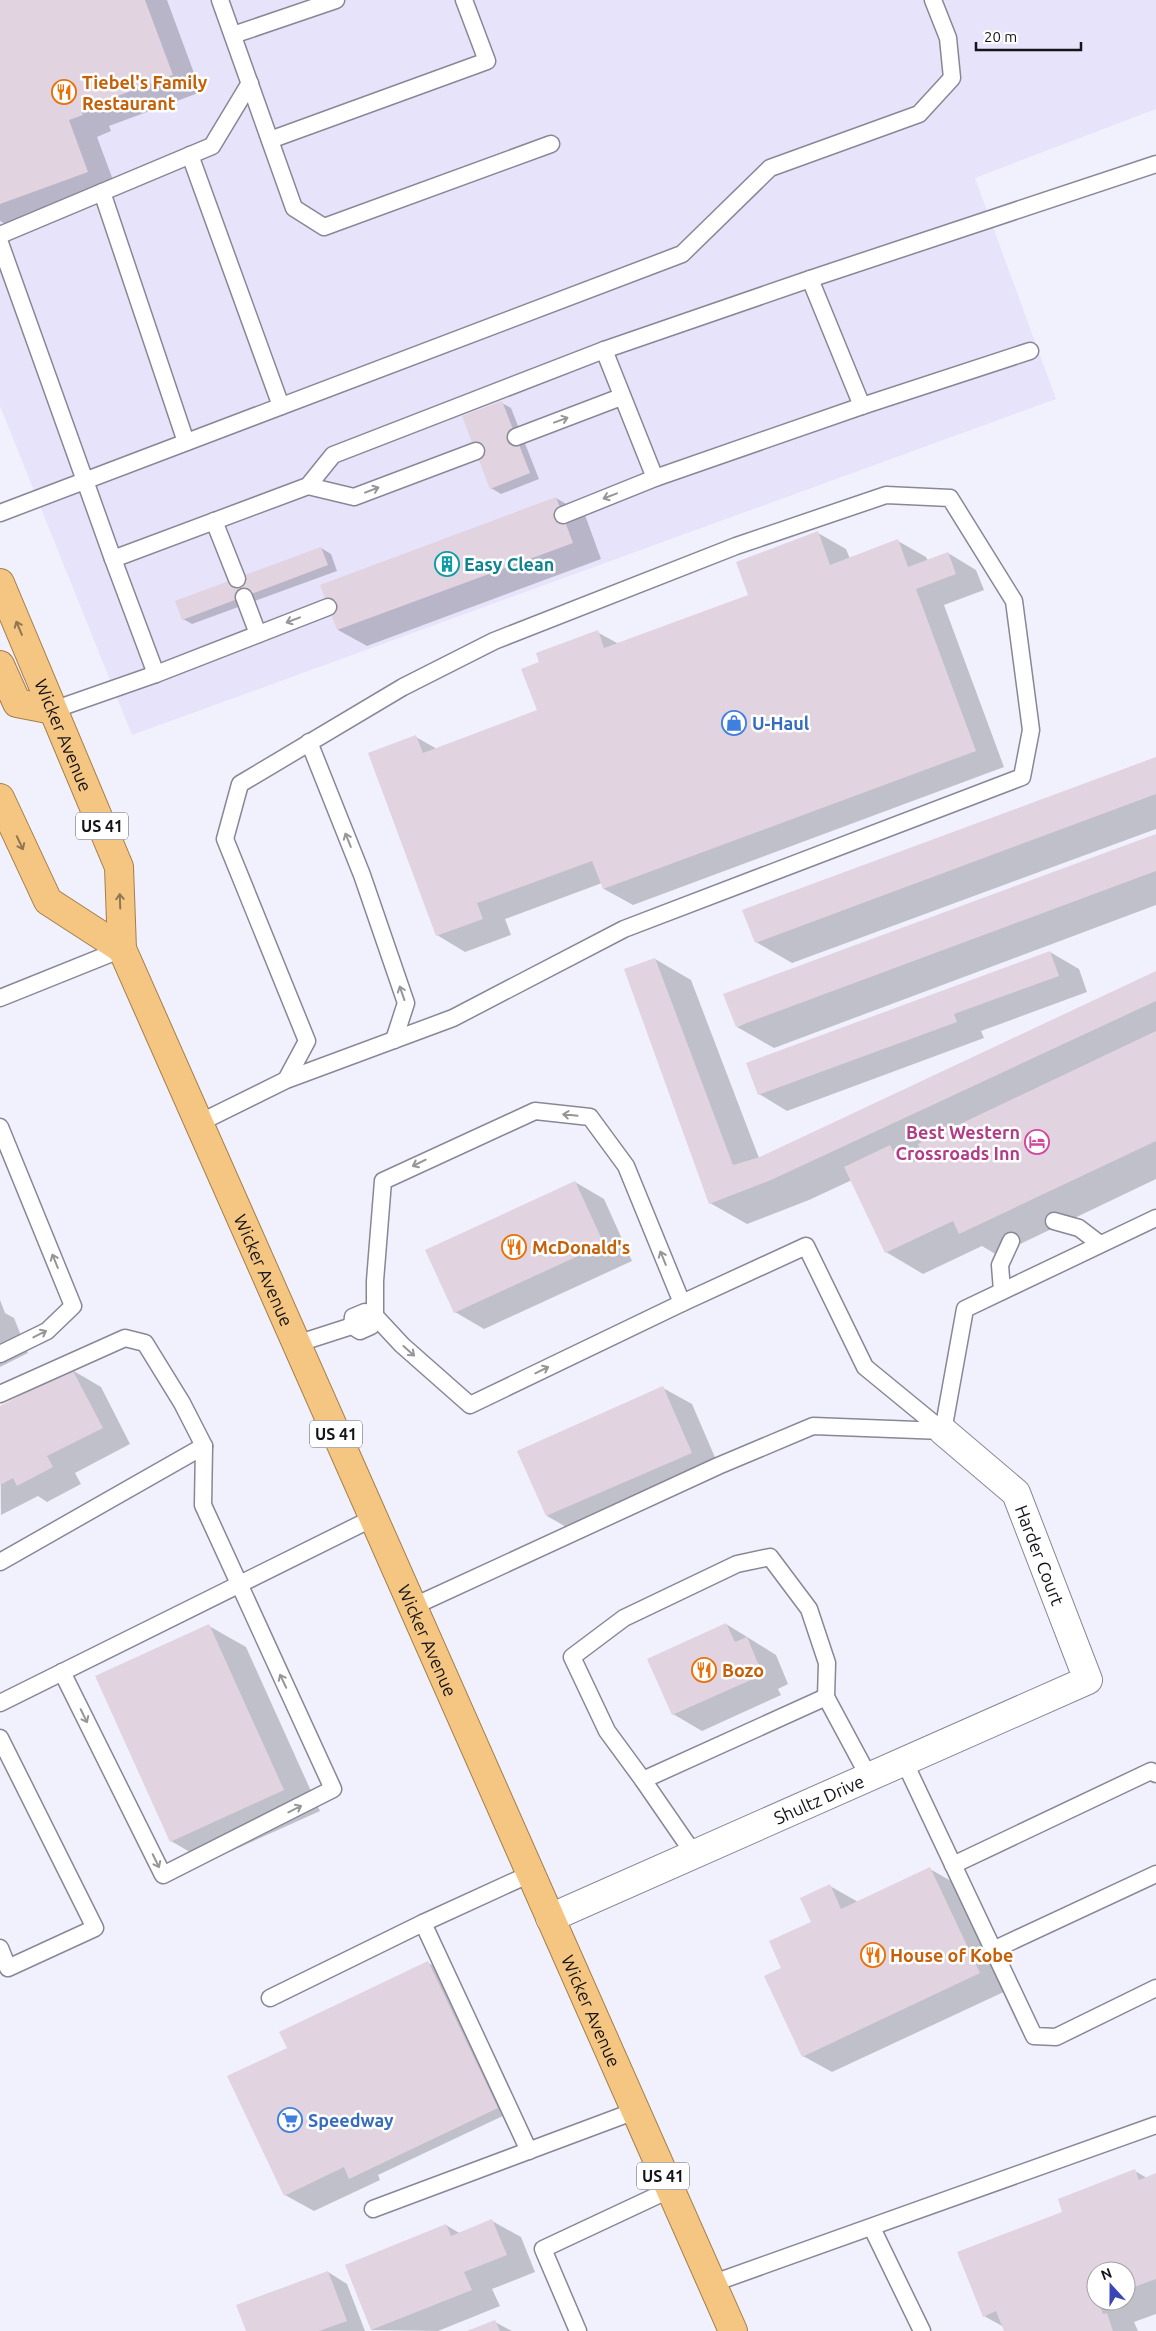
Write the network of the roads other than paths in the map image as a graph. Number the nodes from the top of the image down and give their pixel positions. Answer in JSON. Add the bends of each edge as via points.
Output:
{"nodes":[{"id":1,"x":220,"y":0,"type":"edge"},
{"id":2,"x":336,"y":0,"type":"edge"},
{"id":3,"x":464,"y":0,"type":"edge"},
{"id":4,"x":933,"y":0,"type":"edge"},
{"id":5,"x":233,"y":35,"type":"junction"},
{"id":6,"x":250,"y":83,"type":"junction"},
{"id":7,"x":270,"y":140,"type":"junction"},
{"id":8,"x":551,"y":144,"type":"dead end"},
{"id":9,"x":190,"y":155,"type":"junction"},
{"id":10,"x":1156,"y":164,"type":"edge"},
{"id":11,"x":102,"y":192,"type":"junction"},
{"id":12,"x":0,"y":235,"type":"edge"},
{"id":13,"x":0,"y":243,"type":"edge"},
{"id":14,"x":810,"y":279,"type":"junction"},
{"id":15,"x":604,"y":350,"type":"junction"},
{"id":16,"x":1030,"y":351,"type":"dead end"},
{"id":17,"x":621,"y":397,"type":"junction"},
{"id":18,"x":281,"y":406,"type":"junction"},
{"id":19,"x":862,"y":406,"type":"junction"},
{"id":20,"x":516,"y":437,"type":"dead end"},
{"id":21,"x":186,"y":442,"type":"junction"},
{"id":22,"x":476,"y":451,"type":"dead end"},
{"id":23,"x":656,"y":478,"type":"junction"},
{"id":24,"x":84,"y":482,"type":"junction"},
{"id":25,"x":308,"y":486,"type":"junction"},
{"id":26,"x":0,"y":513,"type":"edge"},
{"id":27,"x":563,"y":514,"type":"dead end"},
{"id":28,"x":214,"y":521,"type":"junction"},
{"id":29,"x":113,"y":559,"type":"junction"},
{"id":30,"x":237,"y":579,"type":"dead end"},
{"id":31,"x":0,"y":583,"type":"edge"},
{"id":32,"x":244,"y":596,"type":"dead end"},
{"id":33,"x":328,"y":607,"type":"dead end"},
{"id":34,"x":258,"y":634,"type":"junction"},
{"id":35,"x":0,"y":665,"type":"edge"},
{"id":36,"x":156,"y":674,"type":"junction"},
{"id":37,"x":53,"y":710,"type":"junction"},
{"id":38,"x":309,"y":742,"type":"junction"},
{"id":39,"x":0,"y":798,"type":"edge"},
{"id":40,"x":122,"y":949,"type":"junction"},
{"id":41,"x":0,"y":998,"type":"edge"},
{"id":42,"x":394,"y":1040,"type":"junction"},
{"id":43,"x":286,"y":1080,"type":"junction"},
{"id":44,"x":199,"y":1123,"type":"junction"},
{"id":45,"x":1,"y":1134,"type":"edge"},
{"id":46,"x":1156,"y":1218,"type":"edge"},
{"id":47,"x":1054,"y":1221,"type":"dead end"},
{"id":48,"x":1011,"y":1240,"type":"dead end"},
{"id":49,"x":1100,"y":1244,"type":"junction"},
{"id":50,"x":1002,"y":1291,"type":"junction"},
{"id":51,"x":682,"y":1303,"type":"junction"},
{"id":52,"x":375,"y":1316,"type":"junction"},
{"id":53,"x":296,"y":1344,"type":"junction"},
{"id":54,"x":0,"y":1354,"type":"edge"},
{"id":55,"x":0,"y":1394,"type":"edge"},
{"id":56,"x":943,"y":1431,"type":"junction"},
{"id":57,"x":204,"y":1446,"type":"junction"},
{"id":58,"x":373,"y":1518,"type":"junction"},
{"id":59,"x":0,"y":1562,"type":"edge"},
{"id":60,"x":239,"y":1585,"type":"junction"},
{"id":61,"x":412,"y":1607,"type":"junction"},
{"id":62,"x":62,"y":1672,"type":"junction"},
{"id":63,"x":1088,"y":1680,"type":"joint"},
{"id":64,"x":826,"y":1697,"type":"junction"},
{"id":65,"x":0,"y":1703,"type":"edge"},
{"id":66,"x":0,"y":1738,"type":"edge"},
{"id":67,"x":904,"y":1761,"type":"junction"},
{"id":68,"x":1156,"y":1774,"type":"edge"},
{"id":69,"x":868,"y":1777,"type":"junction"},
{"id":70,"x":643,"y":1780,"type":"junction"},
{"id":71,"x":694,"y":1854,"type":"junction"},
{"id":72,"x":953,"y":1865,"type":"junction"},
{"id":73,"x":530,"y":1874,"type":"junction"},
{"id":74,"x":1156,"y":1874,"type":"edge"},
{"id":75,"x":550,"y":1918,"type":"junction"},
{"id":76,"x":423,"y":1923,"type":"junction"},
{"id":77,"x":0,"y":1948,"type":"edge"},
{"id":78,"x":994,"y":1950,"type":"junction"},
{"id":79,"x":1156,"y":1988,"type":"edge"},
{"id":80,"x":270,"y":1998,"type":"dead end"},
{"id":81,"x":635,"y":2111,"type":"junction"},
{"id":82,"x":1156,"y":2125,"type":"edge"},
{"id":83,"x":529,"y":2151,"type":"junction"},
{"id":84,"x":669,"y":2190,"type":"junction"},
{"id":85,"x":373,"y":2209,"type":"dead end"},
{"id":86,"x":872,"y":2228,"type":"junction"},
{"id":87,"x":711,"y":2284,"type":"junction"},
{"id":88,"x":578,"y":2331,"type":"edge"},
{"id":89,"x":733,"y":2331,"type":"edge"},
{"id":90,"x":922,"y":2331,"type":"edge"}],
"edges":[{"from":1,"to":5,"type":"lane"},
{"from":2,"to":5,"type":"lane"},
{"from":3,"to":7,"type":"lane","via":[[487,61]]},
{"from":4,"to":18,"type":"lane","via":[[948,38],[952,78],[919,114],[770,168],[682,254]]},
{"from":5,"to":6,"type":"lane"},
{"from":6,"to":7,"type":"lane"},
{"from":6,"to":9,"type":"lane","via":[[212,146]]},
{"from":7,"to":8,"type":"lane","via":[[294,208],[324,227]]},
{"from":9,"to":11,"type":"lane"},
{"from":9,"to":18,"type":"lane"},
{"from":10,"to":14,"type":"lane"},
{"from":11,"to":12,"type":"lane"},
{"from":11,"to":21,"type":"lane"},
{"from":13,"to":24,"type":"lane"},
{"from":14,"to":15,"type":"lane"},
{"from":14,"to":19,"type":"lane"},
{"from":15,"to":17,"type":"lane"},
{"from":15,"to":25,"type":"lane","via":[[333,455]]},
{"from":16,"to":19,"type":"lane"},
{"from":20,"to":17,"type":"lane","one_way":true},
{"from":17,"to":23,"type":"lane"},
{"from":18,"to":21,"type":"lane"},
{"from":19,"to":23,"type":"lane"},
{"from":21,"to":24,"type":"lane"},
{"from":25,"to":22,"type":"lane","one_way":true,"via":[[354,497]]},
{"from":23,"to":27,"type":"lane","one_way":true},
{"from":24,"to":26,"type":"lane"},
{"from":24,"to":29,"type":"lane"},
{"from":25,"to":28,"type":"lane"},
{"from":28,"to":29,"type":"lane"},
{"from":28,"to":30,"type":"lane"},
{"from":29,"to":36,"type":"lane"},
{"from":37,"to":31,"type":"highway","name":"Wicker Avenue","number":"US 41","one_way":true},
{"from":32,"to":34,"type":"lane"},
{"from":33,"to":34,"type":"lane","one_way":true},
{"from":34,"to":36,"type":"lane"},
{"from":35,"to":37,"type":"highway","via":[[17,703]]},
{"from":36,"to":37,"type":"lane"},
{"from":40,"to":37,"type":"highway","name":"Wicker Avenue","number":"US 41","one_way":true,"via":[[119,867]]},
{"from":42,"to":38,"type":"lane","one_way":true,"via":[[406,1003],[362,875]]},
{"from":38,"to":42,"type":"lane","via":[[403,687],[494,641],[736,546],[886,495],[950,498],[1014,601],[1031,730],[1022,777],[624,929],[453,1018]]},
{"from":38,"to":43,"type":"lane","via":[[240,784],[225,839],[307,1041]]},
{"from":39,"to":40,"type":"highway","one_way":true,"via":[[48,901]]},
{"from":40,"to":41,"type":"lane"},
{"from":40,"to":44,"type":"highway","name":"Wicker Avenue","number":"US 41"},
{"from":42,"to":43,"type":"lane"},
{"from":43,"to":44,"type":"lane"},
{"from":44,"to":53,"type":"highway","name":"Wicker Avenue","number":"US 41"},
{"from":54,"to":45,"type":"lane","one_way":true,"via":[[47,1330],[73,1306]]},
{"from":46,"to":49,"type":"lane"},
{"from":47,"to":49,"type":"lane","via":[[1079,1228]]},
{"from":48,"to":50,"type":"lane","via":[[1000,1265]]},
{"from":49,"to":50,"type":"lane"},
{"from":50,"to":56,"type":"lane","via":[[965,1309]]},
{"from":52,"to":51,"type":"lane","one_way":true,"via":[[402,1345],[470,1405]]},
{"from":51,"to":52,"type":"lane","one_way":true,"via":[[626,1166],[590,1117],[535,1111],[383,1181]]},
{"from":51,"to":56,"type":"lane","via":[[806,1246],[866,1368]]},
{"from":52,"to":53,"type":"lane","via":[[371,1326],[360,1331],[352,1326]]},
{"from":53,"to":58,"type":"highway","name":"Wicker Avenue","number":"US 41"},
{"from":55,"to":57,"type":"lane","via":[[125,1338],[145,1343]]},
{"from":56,"to":61,"type":"lane","via":[[813,1426],[718,1466]]},
{"from":56,"to":63,"type":"street","name":"Harder Court","via":[[1016,1493]]},
{"from":57,"to":59,"type":"lane"},
{"from":57,"to":60,"type":"lane","via":[[203,1505]]},
{"from":58,"to":60,"type":"lane"},
{"from":58,"to":61,"type":"highway","name":"Wicker Avenue","number":"US 41"},
{"from":60,"to":62,"type":"lane"},
{"from":62,"to":60,"type":"lane","one_way":true,"via":[[163,1875],[333,1789]]},
{"from":61,"to":73,"type":"highway","name":"Wicker Avenue","number":"US 41"},
{"from":62,"to":65,"type":"lane"},
{"from":63,"to":67,"type":"street","name":"Shultz Drive"},
{"from":64,"to":69,"type":"lane"},
{"from":64,"to":70,"type":"lane"},
{"from":64,"to":70,"type":"lane","via":[[827,1663],[809,1608],[770,1557],[736,1564],[624,1618],[572,1657],[606,1731]]},
{"from":66,"to":77,"type":"lane","via":[[95,1928],[8,1968]]},
{"from":67,"to":69,"type":"street","name":"Shultz Drive"},
{"from":67,"to":72,"type":"lane"},
{"from":68,"to":72,"type":"lane","via":[[1151,1771]]},
{"from":69,"to":71,"type":"street","name":"Shultz Drive"},
{"from":70,"to":71,"type":"lane"},
{"from":71,"to":75,"type":"street","name":"Shultz Drive"},
{"from":72,"to":78,"type":"lane"},
{"from":73,"to":75,"type":"highway","name":"Wicker Avenue","number":"US 41"},
{"from":73,"to":76,"type":"lane"},
{"from":74,"to":78,"type":"lane"},
{"from":75,"to":81,"type":"highway","name":"Wicker Avenue","number":"US 41"},
{"from":76,"to":80,"type":"lane"},
{"from":76,"to":83,"type":"lane"},
{"from":78,"to":79,"type":"lane","via":[[1034,2036],[1056,2037]]},
{"from":81,"to":83,"type":"lane"},
{"from":81,"to":84,"type":"highway","name":"Wicker Avenue","number":"US 41"},
{"from":82,"to":86,"type":"lane"},
{"from":83,"to":85,"type":"lane"},
{"from":84,"to":87,"type":"highway","name":"Wicker Avenue","number":"US 41"},
{"from":84,"to":88,"type":"lane","via":[[542,2248]]},
{"from":86,"to":87,"type":"lane"},
{"from":86,"to":90,"type":"lane"},
{"from":87,"to":89,"type":"highway","name":"Wicker Avenue","number":"US 41"}]}
